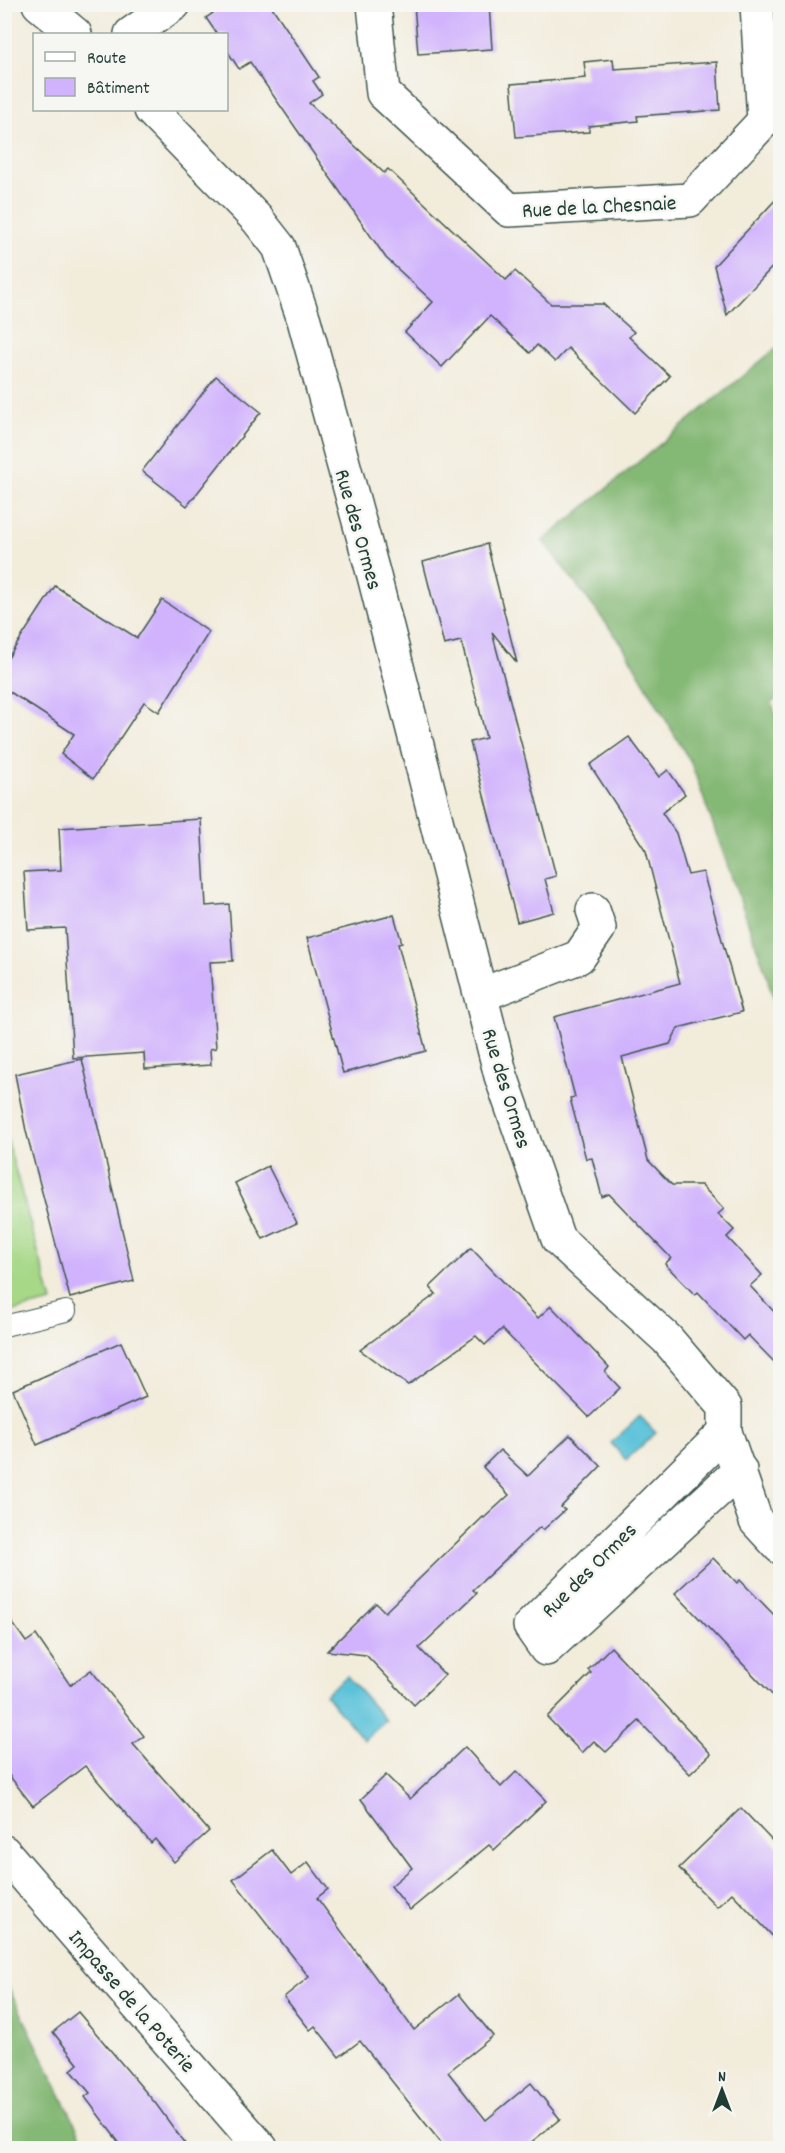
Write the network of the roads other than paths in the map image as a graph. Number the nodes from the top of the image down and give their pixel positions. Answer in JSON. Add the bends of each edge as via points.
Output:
{"nodes":[{"id":1,"x":39,"y":4,"type":"edge"},
{"id":2,"x":174,"y":4,"type":"edge"},
{"id":3,"x":374,"y":4,"type":"edge"},
{"id":4,"x":757,"y":4,"type":"edge"},
{"id":5,"x":74,"y":33,"type":"edge"},
{"id":6,"x":132,"y":33,"type":"edge"},
{"id":7,"x":152,"y":111,"type":"edge"},
{"id":8,"x":593,"y":910,"type":"dead end"},
{"id":9,"x":481,"y":995,"type":"junction"},
{"id":10,"x":66,"y":1311,"type":"dead end"},
{"id":11,"x":4,"y":1326,"type":"edge"},
{"id":12,"x":725,"y":1432,"type":"junction"},
{"id":13,"x":740,"y":1470,"type":"junction"},
{"id":14,"x":780,"y":1547,"type":"edge"},
{"id":15,"x":4,"y":1852,"type":"edge"},
{"id":16,"x":261,"y":2148,"type":"edge"}],
"edges":[{"from":1,"to":5,"type":"street"},
{"from":2,"to":6,"type":"street"},
{"from":3,"to":4,"type":"street","name":"Rue de la Chesnaie","via":[[383,93],[509,210],[690,200],[764,121]]},
{"from":7,"to":9,"type":"street","name":"Rue des Ormes","via":[[257,219],[279,247],[304,320],[374,576]]},
{"from":8,"to":9,"type":"street","via":[[599,928],[579,957]]},
{"from":9,"to":12,"type":"street","name":"Rue des Ormes","via":[[501,1076],[558,1239],[667,1339],[725,1407]]},
{"from":10,"to":11,"type":"lane"},
{"from":12,"to":13,"type":"street","name":"Rue des Ormes"},
{"from":12,"to":13,"type":"street","name":"Rue des Ormes","via":[[530,1626],[546,1649]]},
{"from":13,"to":14,"type":"street","name":"Rue des Ormes","via":[[756,1521]]},
{"from":15,"to":16,"type":"street","name":"Impasse de la Poterie"}]}
